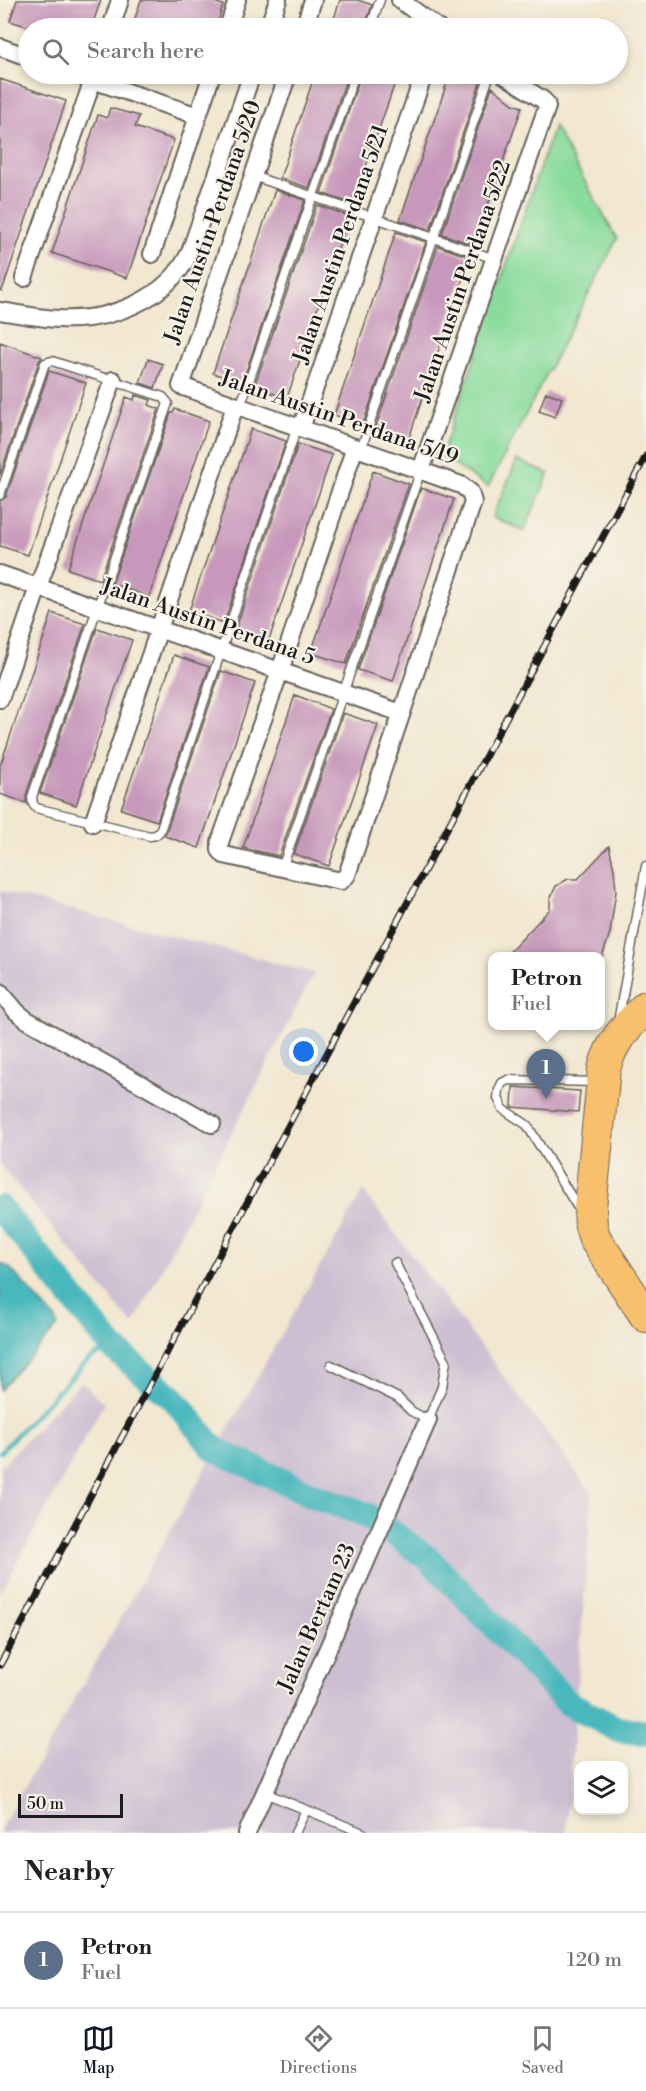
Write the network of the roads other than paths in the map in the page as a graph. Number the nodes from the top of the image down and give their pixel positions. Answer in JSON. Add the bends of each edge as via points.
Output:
{"nodes":[{"id":1,"x":120,"y":0,"type":"edge"},
{"id":2,"x":237,"y":0,"type":"edge"},
{"id":3,"x":278,"y":0,"type":"edge"},
{"id":4,"x":313,"y":0,"type":"edge"},
{"id":5,"x":380,"y":0,"type":"edge"},
{"id":6,"x":400,"y":0,"type":"edge"},
{"id":7,"x":114,"y":18,"type":"edge"},
{"id":8,"x":231,"y":18,"type":"edge"},
{"id":9,"x":272,"y":18,"type":"edge"},
{"id":10,"x":307,"y":18,"type":"edge"},
{"id":11,"x":374,"y":18,"type":"edge"},
{"id":12,"x":424,"y":18,"type":"edge"},
{"id":13,"x":0,"y":47,"type":"edge"},
{"id":14,"x":18,"y":53,"type":"edge"},
{"id":15,"x":92,"y":84,"type":"edge"},
{"id":16,"x":113,"y":84,"type":"edge"},
{"id":17,"x":209,"y":84,"type":"edge"},
{"id":18,"x":249,"y":84,"type":"edge"},
{"id":19,"x":285,"y":84,"type":"edge"},
{"id":20,"x":352,"y":84,"type":"edge"},
{"id":21,"x":421,"y":84,"type":"edge"},
{"id":22,"x":487,"y":84,"type":"edge"},
{"id":23,"x":518,"y":84,"type":"edge"},
{"id":24,"x":198,"y":116,"type":"junction"},
{"id":25,"x":253,"y":176,"type":"junction"},
{"id":26,"x":313,"y":196,"type":"junction"},
{"id":27,"x":374,"y":218,"type":"junction"},
{"id":28,"x":434,"y":238,"type":"junction"},
{"id":29,"x":152,"y":254,"type":"dead end"},
{"id":30,"x":496,"y":259,"type":"junction"},
{"id":31,"x":24,"y":278,"type":"dead end"},
{"id":32,"x":0,"y":311,"type":"edge"},
{"id":33,"x":113,"y":380,"type":"junction"},
{"id":34,"x":181,"y":386,"type":"joint"},
{"id":35,"x":238,"y":406,"type":"junction"},
{"id":36,"x":299,"y":428,"type":"junction"},
{"id":37,"x":358,"y":448,"type":"junction"},
{"id":38,"x":421,"y":470,"type":"junction"},
{"id":39,"x":0,"y":495,"type":"edge"},
{"id":40,"x":0,"y":574,"type":"edge"},
{"id":41,"x":38,"y":587,"type":"junction"},
{"id":42,"x":98,"y":608,"type":"junction"},
{"id":43,"x":158,"y":628,"type":"junction"},
{"id":44,"x":221,"y":650,"type":"junction"},
{"id":45,"x":280,"y":671,"type":"junction"},
{"id":46,"x":343,"y":692,"type":"junction"},
{"id":47,"x":0,"y":699,"type":"edge"},
{"id":48,"x":400,"y":713,"type":"junction"},
{"id":49,"x":93,"y":823,"type":"junction"},
{"id":50,"x":646,"y":866,"type":"edge"},
{"id":51,"x":282,"y":869,"type":"junction"},
{"id":52,"x":0,"y":992,"type":"edge"},
{"id":53,"x":646,"y":1007,"type":"edge"},
{"id":54,"x":615,"y":1040,"type":"junction"},
{"id":55,"x":603,"y":1082,"type":"junction"},
{"id":56,"x":212,"y":1124,"type":"dead end"},
{"id":57,"x":592,"y":1229,"type":"junction"},
{"id":58,"x":395,"y":1263,"type":"dead end"},
{"id":59,"x":646,"y":1316,"type":"edge"},
{"id":60,"x":330,"y":1365,"type":"dead end"},
{"id":61,"x":428,"y":1420,"type":"junction"},
{"id":62,"x":265,"y":1793,"type":"junction"},
{"id":63,"x":306,"y":1810,"type":"junction"},
{"id":64,"x":247,"y":1833,"type":"edge"},
{"id":65,"x":295,"y":1833,"type":"edge"},
{"id":66,"x":363,"y":1833,"type":"edge"}],
"edges":[{"from":1,"to":7,"type":"street"},
{"from":2,"to":8,"type":"street"},
{"from":3,"to":9,"type":"street"},
{"from":4,"to":10,"type":"street"},
{"from":5,"to":11,"type":"lane"},
{"from":6,"to":12,"type":"street"},
{"from":13,"to":14,"type":"street"},
{"from":15,"to":31,"type":"street"},
{"from":16,"to":24,"type":"street"},
{"from":17,"to":24,"type":"street"},
{"from":18,"to":32,"type":"street","via":[[190,252],[169,283],[133,305],[85,319],[60,320]]},
{"from":19,"to":25,"type":"street","name":"Jalan Austin Perdana 5/20"},
{"from":20,"to":26,"type":"lane"},
{"from":21,"to":27,"type":"street","name":"Jalan Austin Perdana 5/21"},
{"from":22,"to":28,"type":"lane"},
{"from":23,"to":30,"type":"street","name":"Jalan Austin Perdana 5/22","via":[[547,107]]},
{"from":24,"to":29,"type":"street"},
{"from":25,"to":26,"type":"lane"},
{"from":25,"to":34,"type":"street","name":"Jalan Austin Perdana 5/20"},
{"from":26,"to":27,"type":"lane"},
{"from":26,"to":35,"type":"lane"},
{"from":27,"to":28,"type":"lane"},
{"from":27,"to":36,"type":"street","name":"Jalan Austin Perdana 5/21"},
{"from":28,"to":30,"type":"lane"},
{"from":28,"to":37,"type":"lane"},
{"from":30,"to":38,"type":"street","name":"Jalan Austin Perdana 5/22"},
{"from":33,"to":39,"type":"lane","via":[[45,363]]},
{"from":33,"to":41,"type":"street"},
{"from":33,"to":42,"type":"lane","via":[[163,397],[168,403]]},
{"from":34,"to":35,"type":"street","name":"Jalan Austin Perdana 5/19"},
{"from":35,"to":36,"type":"street","name":"Jalan Austin Perdana 5/19"},
{"from":35,"to":43,"type":"street"},
{"from":36,"to":37,"type":"street","name":"Jalan Austin Perdana 5/19"},
{"from":36,"to":44,"type":"lane"},
{"from":37,"to":38,"type":"street","name":"Jalan Austin Perdana 5/19"},
{"from":37,"to":45,"type":"street"},
{"from":38,"to":46,"type":"lane"},
{"from":38,"to":48,"type":"street","name":"Jalan Austin Perdana 5/19","via":[[462,485],[471,492],[473,502]]},
{"from":40,"to":41,"type":"street","name":"Jalan Austin Perdana 5"},
{"from":41,"to":42,"type":"street","name":"Jalan Austin Perdana 5"},
{"from":41,"to":47,"type":"street"},
{"from":42,"to":43,"type":"street","name":"Jalan Austin Perdana 5"},
{"from":42,"to":49,"type":"lane","via":[[32,797],[36,808]]},
{"from":43,"to":44,"type":"street","name":"Jalan Austin Perdana 5"},
{"from":43,"to":49,"type":"street"},
{"from":44,"to":45,"type":"street","name":"Jalan Austin Perdana 5"},
{"from":44,"to":49,"type":"lane","via":[[160,831],[150,836]]},
{"from":45,"to":46,"type":"street","name":"Jalan Austin Perdana 5"},
{"from":45,"to":51,"type":"street","via":[[220,850],[224,855]]},
{"from":46,"to":48,"type":"street","name":"Jalan Austin Perdana 5"},
{"from":46,"to":51,"type":"lane"},
{"from":48,"to":51,"type":"street","via":[[345,879]]},
{"from":50,"to":54,"type":"lane"},
{"from":52,"to":56,"type":"street","via":[[27,1020]]},
{"from":53,"to":54,"type":"highway"},
{"from":54,"to":55,"type":"highway"},
{"from":55,"to":57,"type":"highway","via":[[590,1208]]},
{"from":55,"to":57,"type":"lane","via":[[508,1080],[502,1083],[498,1098],[503,1109],[527,1125]]},
{"from":57,"to":59,"type":"highway"},
{"from":58,"to":61,"type":"lane","via":[[446,1361],[442,1387]]},
{"from":60,"to":61,"type":"lane","via":[[398,1398]]},
{"from":61,"to":62,"type":"street","name":"Jalan Bertam 23"},
{"from":62,"to":63,"type":"lane"},
{"from":62,"to":64,"type":"street","name":"Jalan Bertam 23"},
{"from":63,"to":65,"type":"lane"},
{"from":63,"to":66,"type":"lane"}]}
